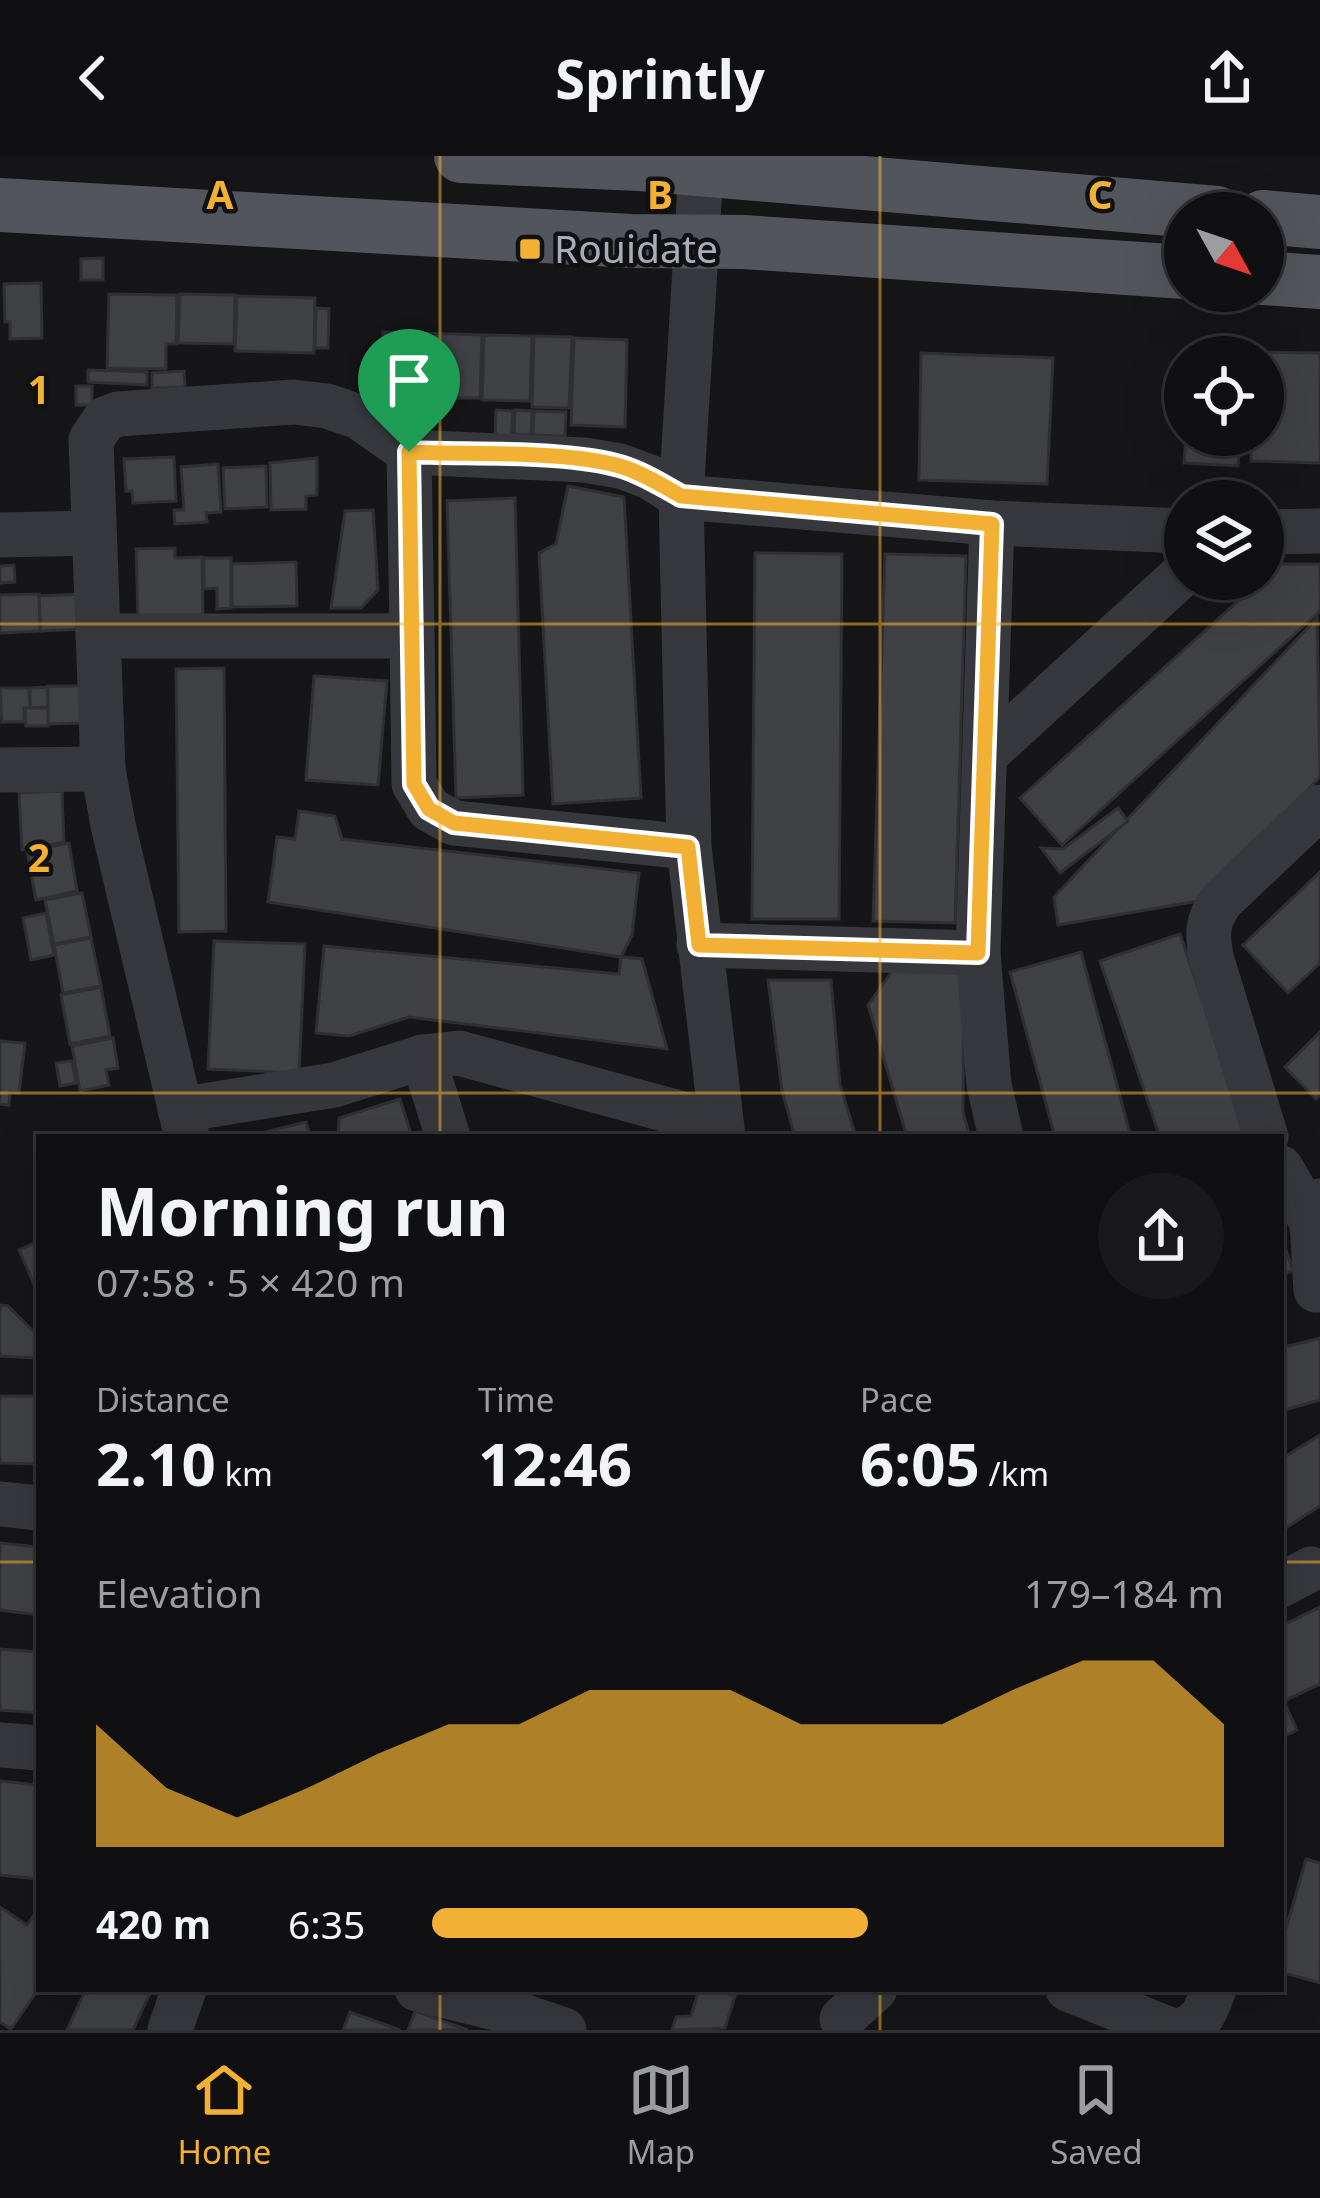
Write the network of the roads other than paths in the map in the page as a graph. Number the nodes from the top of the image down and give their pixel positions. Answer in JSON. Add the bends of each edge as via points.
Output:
{"nodes":[{"id":1,"x":461,"y":156,"type":"edge"},
{"id":2,"x":701,"y":170,"type":"junction"},
{"id":3,"x":0,"y":205,"type":"edge"},
{"id":4,"x":1164,"y":209,"type":"edge"},
{"id":5,"x":1284,"y":219,"type":"edge"},
{"id":6,"x":1320,"y":222,"type":"edge"},
{"id":7,"x":698,"y":240,"type":"junction"},
{"id":8,"x":1164,"y":271,"type":"edge"},
{"id":9,"x":1284,"y":279,"type":"edge"},
{"id":10,"x":1320,"y":282,"type":"edge"},
{"id":11,"x":409,"y":452,"type":"junction"},
{"id":12,"x":681,"y":496,"type":"junction"},
{"id":13,"x":992,"y":524,"type":"junction"},
{"id":14,"x":1164,"y":530,"type":"edge"},
{"id":15,"x":1320,"y":531,"type":"edge"},
{"id":16,"x":1284,"y":532,"type":"edge"},
{"id":17,"x":94,"y":533,"type":"junction"},
{"id":18,"x":0,"y":535,"type":"edge"},
{"id":19,"x":1164,"y":591,"type":"edge"},
{"id":20,"x":98,"y":636,"type":"junction"},
{"id":21,"x":412,"y":636,"type":"junction"},
{"id":22,"x":986,"y":755,"type":"junction"},
{"id":23,"x":103,"y":769,"type":"junction"},
{"id":24,"x":0,"y":770,"type":"edge"},
{"id":25,"x":1320,"y":807,"type":"edge"},
{"id":26,"x":688,"y":847,"type":"junction"},
{"id":27,"x":699,"y":945,"type":"junction"},
{"id":28,"x":978,"y":953,"type":"junction"},
{"id":29,"x":424,"y":1057,"type":"junction"},
{"id":30,"x":184,"y":1123,"type":"edge"},
{"id":31,"x":721,"y":1130,"type":"edge"},
{"id":32,"x":447,"y":1134,"type":"edge"},
{"id":33,"x":1000,"y":1134,"type":"edge"},
{"id":34,"x":1266,"y":1134,"type":"edge"},
{"id":35,"x":1284,"y":1172,"type":"edge"},
{"id":36,"x":1316,"y":1212,"type":"edge"},
{"id":37,"x":1306,"y":1294,"type":"edge"},
{"id":38,"x":0,"y":1504,"type":"edge"},
{"id":39,"x":36,"y":1508,"type":"edge"},
{"id":40,"x":0,"y":1745,"type":"edge"},
{"id":41,"x":36,"y":1748,"type":"edge"},
{"id":42,"x":183,"y":1992,"type":"edge"},
{"id":43,"x":430,"y":1992,"type":"edge"},
{"id":44,"x":1075,"y":1992,"type":"edge"},
{"id":45,"x":1213,"y":1992,"type":"edge"},
{"id":46,"x":507,"y":2010,"type":"edge"},
{"id":47,"x":170,"y":2030,"type":"edge"},
{"id":48,"x":564,"y":2030,"type":"edge"},
{"id":49,"x":1170,"y":2030,"type":"edge"},
{"id":50,"x":1183,"y":2030,"type":"edge"}],
"edges":[{"from":1,"to":2,"type":"main road"},
{"from":2,"to":4,"type":"main road"},
{"from":2,"to":7,"type":"street"},
{"from":3,"to":7,"type":"main road"},
{"from":5,"to":6,"type":"main road"},
{"from":7,"to":8,"type":"main road"},
{"from":7,"to":12,"type":"street"},
{"from":9,"to":10,"type":"main road"},
{"from":11,"to":12,"type":"street","via":[[584,460],[650,477]]},
{"from":11,"to":17,"type":"street","via":[[359,417],[327,406],[118,414],[91,440]]},
{"from":11,"to":21,"type":"street"},
{"from":12,"to":13,"type":"street"},
{"from":12,"to":26,"type":"street"},
{"from":13,"to":14,"type":"street"},
{"from":13,"to":22,"type":"street"},
{"from":15,"to":16,"type":"street"},
{"from":17,"to":18,"type":"street"},
{"from":17,"to":20,"type":"street"},
{"from":19,"to":22,"type":"street"},
{"from":20,"to":21,"type":"street"},
{"from":20,"to":23,"type":"street"},
{"from":21,"to":26,"type":"street","via":[[414,784],[429,809],[454,823]]},
{"from":22,"to":28,"type":"street"},
{"from":23,"to":24,"type":"street"},
{"from":23,"to":30,"type":"street"},
{"from":25,"to":34,"type":"street","via":[[1209,917],[1207,934]]},
{"from":26,"to":27,"type":"street"},
{"from":27,"to":28,"type":"street"},
{"from":27,"to":31,"type":"street"},
{"from":28,"to":33,"type":"street"},
{"from":29,"to":30,"type":"street"},
{"from":29,"to":31,"type":"street","via":[[459,1053]]},
{"from":29,"to":32,"type":"street"},
{"from":35,"to":36,"type":"street"},
{"from":36,"to":37,"type":"street"},
{"from":38,"to":39,"type":"street"},
{"from":40,"to":41,"type":"street"},
{"from":42,"to":47,"type":"street"},
{"from":43,"to":46,"type":"street"},
{"from":44,"to":49,"type":"street"},
{"from":45,"to":50,"type":"street","via":[[1204,2015]]},
{"from":46,"to":48,"type":"street"}]}
